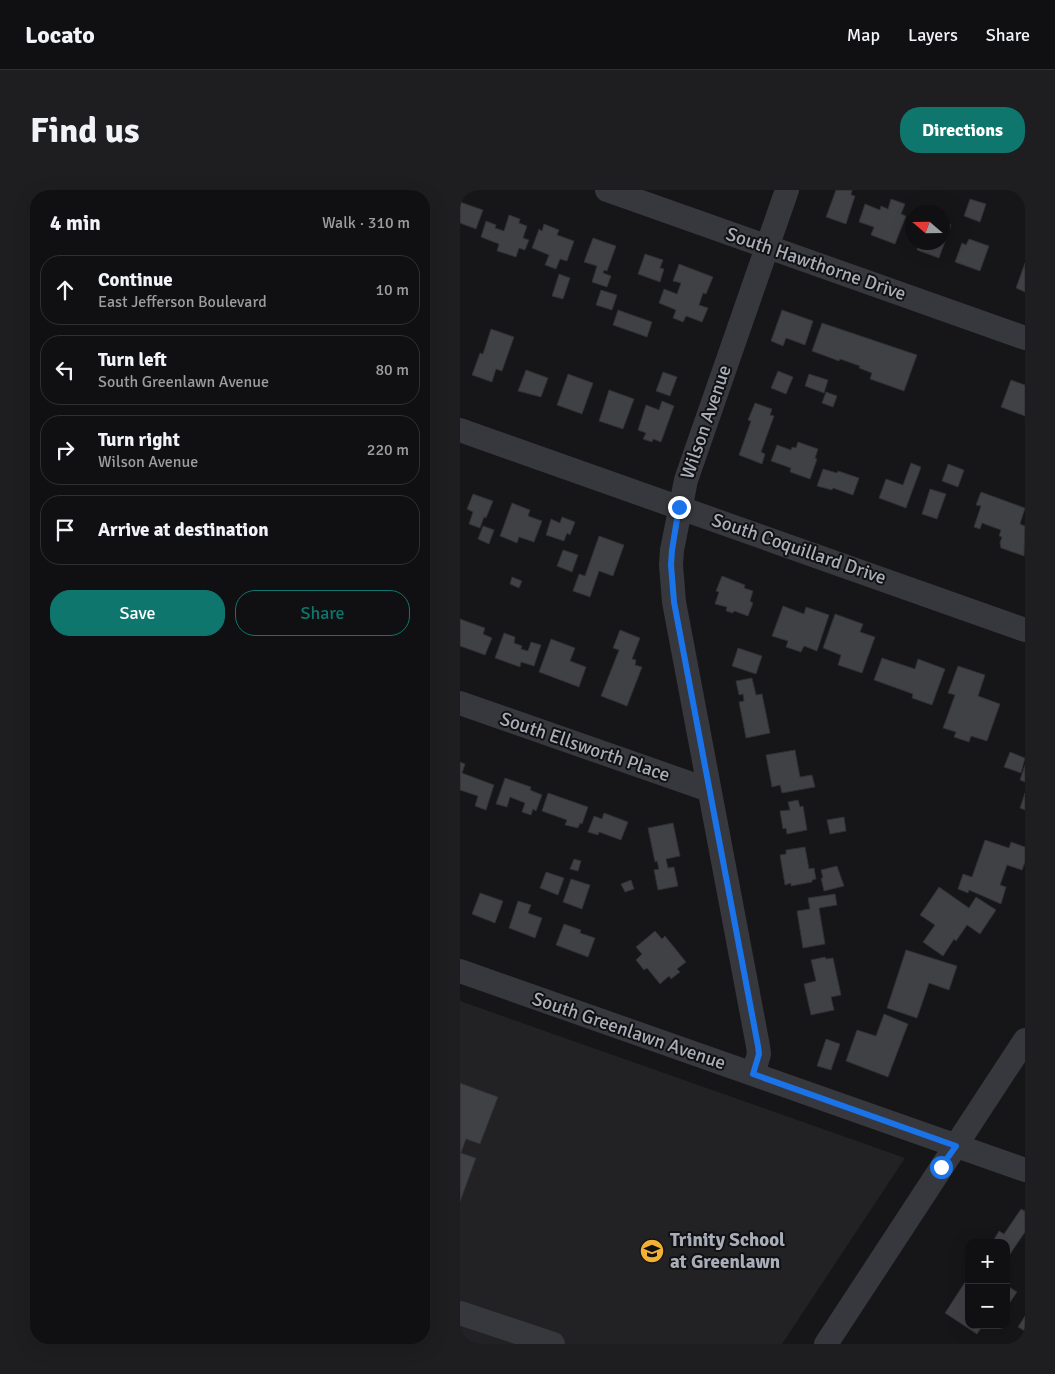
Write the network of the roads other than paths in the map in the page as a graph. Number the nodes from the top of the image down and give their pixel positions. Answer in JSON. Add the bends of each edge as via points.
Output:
{"nodes":[{"id":1,"x":606,"y":190,"type":"edge"},
{"id":2,"x":787,"y":190,"type":"edge"},
{"id":3,"x":767,"y":247,"type":"junction"},
{"id":4,"x":1025,"y":338,"type":"edge"},
{"id":5,"x":460,"y":430,"type":"edge"},
{"id":6,"x":679,"y":507,"type":"junction"},
{"id":7,"x":1025,"y":630,"type":"edge"},
{"id":8,"x":460,"y":704,"type":"edge"},
{"id":9,"x":709,"y":790,"type":"junction"},
{"id":10,"x":460,"y":971,"type":"edge"},
{"id":11,"x":1025,"y":1040,"type":"edge"},
{"id":12,"x":753,"y":1074,"type":"junction"},
{"id":13,"x":956,"y":1146,"type":"junction"},
{"id":14,"x":1025,"y":1170,"type":"edge"},
{"id":15,"x":460,"y":1313,"type":"edge"},
{"id":16,"x":553,"y":1344,"type":"edge"},
{"id":17,"x":826,"y":1344,"type":"edge"}],
"edges":[{"from":1,"to":3,"type":"street","name":"South Hawthorne Drive"},
{"from":2,"to":3,"type":"street","name":"Wilson Avenue"},
{"from":3,"to":4,"type":"street","name":"South Hawthorne Drive"},
{"from":3,"to":6,"type":"street","name":"Wilson Avenue"},
{"from":5,"to":6,"type":"street","name":"South Coquillard Drive"},
{"from":6,"to":7,"type":"street","name":"South Coquillard Drive"},
{"from":6,"to":9,"type":"street","name":"Wilson Avenue","via":[[672,558],[674,602]]},
{"from":8,"to":9,"type":"street","name":"South Ellsworth Place"},
{"from":9,"to":12,"type":"street","name":"Wilson Avenue","via":[[758,1046]]},
{"from":10,"to":12,"type":"street","name":"South Greenlawn Avenue"},
{"from":11,"to":13,"type":"street"},
{"from":12,"to":13,"type":"street","name":"South Greenlawn Avenue"},
{"from":13,"to":14,"type":"street","name":"South Greenlawn Avenue"},
{"from":13,"to":17,"type":"street"},
{"from":15,"to":16,"type":"street"}]}
